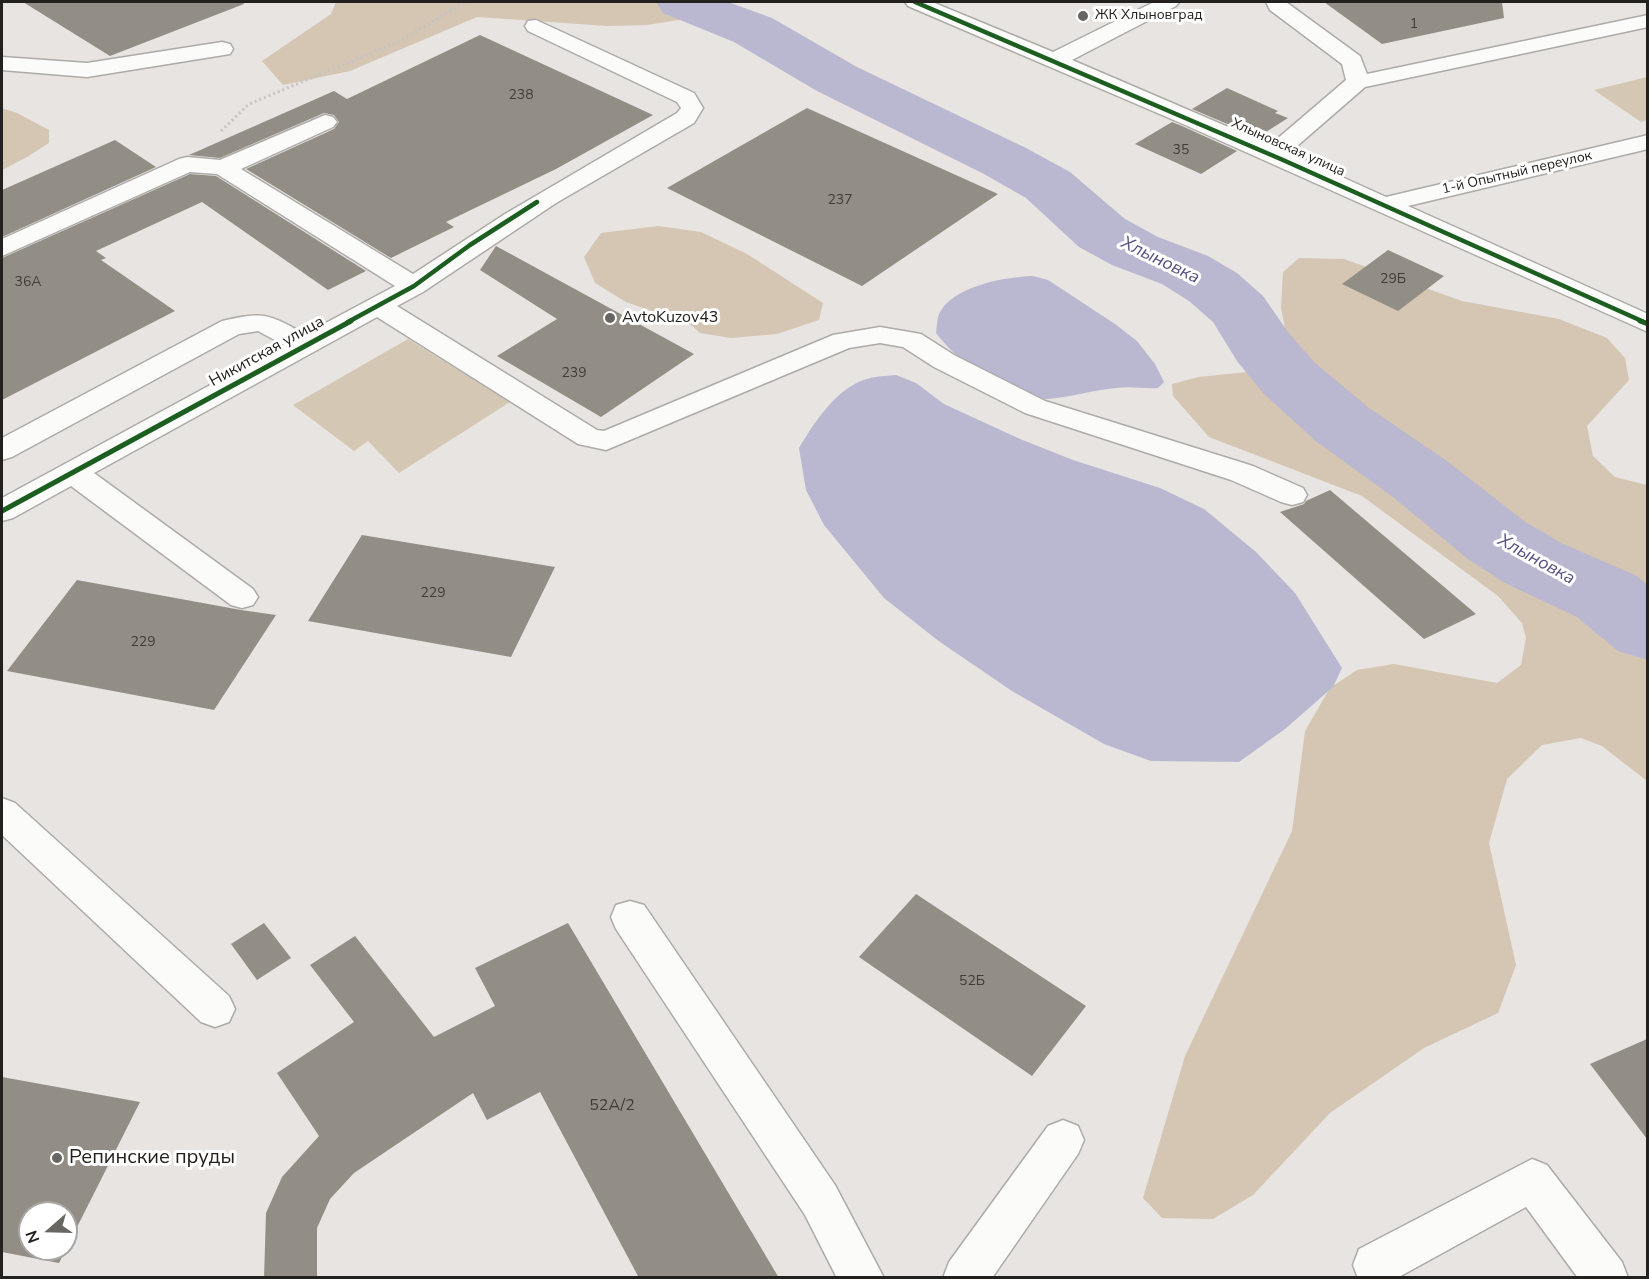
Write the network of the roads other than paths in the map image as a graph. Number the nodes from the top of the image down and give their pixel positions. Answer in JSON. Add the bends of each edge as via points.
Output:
{"nodes":[{"id":1,"x":915,"y":2,"type":"edge"},
{"id":2,"x":1169,"y":2,"type":"edge"},
{"id":3,"x":1276,"y":2,"type":"edge"},
{"id":4,"x":1647,"y":21,"type":"edge"},
{"id":5,"x":536,"y":26,"type":"dead end"},
{"id":6,"x":222,"y":49,"type":"dead end"},
{"id":7,"x":1055,"y":60,"type":"junction"},
{"id":8,"x":2,"y":64,"type":"edge"},
{"id":9,"x":1358,"y":82,"type":"junction"},
{"id":10,"x":325,"y":122,"type":"dead end"},
{"id":11,"x":1647,"y":142,"type":"edge"},
{"id":12,"x":1273,"y":155,"type":"junction"},
{"id":13,"x":223,"y":168,"type":"junction"},
{"id":14,"x":1386,"y":204,"type":"junction"},
{"id":15,"x":2,"y":248,"type":"edge"},
{"id":16,"x":414,"y":286,"type":"junction"},
{"id":17,"x":378,"y":306,"type":"junction"},
{"id":18,"x":1647,"y":324,"type":"edge"},
{"id":19,"x":306,"y":346,"type":"junction"},
{"id":20,"x":2,"y":450,"type":"edge"},
{"id":21,"x":74,"y":472,"type":"junction"},
{"id":22,"x":1293,"y":495,"type":"dead end"},
{"id":23,"x":2,"y":511,"type":"edge"},
{"id":24,"x":242,"y":597,"type":"dead end"},
{"id":25,"x":2,"y":813,"type":"edge"},
{"id":26,"x":630,"y":917,"type":"dead end"},
{"id":27,"x":215,"y":1009,"type":"dead end"},
{"id":28,"x":1063,"y":1140,"type":"dead end"},
{"id":29,"x":1375,"y":1265,"type":"dead end"},
{"id":30,"x":862,"y":1278,"type":"edge"},
{"id":31,"x":965,"y":1278,"type":"edge"},
{"id":32,"x":1606,"y":1278,"type":"edge"}],
"edges":[{"from":1,"to":7,"type":"street","name":"Хлыновская улица"},
{"from":2,"to":7,"type":"street"},
{"from":3,"to":9,"type":"street","via":[[1352,61]]},
{"from":4,"to":9,"type":"street"},
{"from":5,"to":16,"type":"street","name":"Никитская улица","via":[[686,98],[692,108],[686,118],[537,202]]},
{"from":6,"to":8,"type":"street","via":[[87,70]]},
{"from":7,"to":12,"type":"street","name":"Хлыновская улица"},
{"from":9,"to":12,"type":"street"},
{"from":10,"to":13,"type":"street"},
{"from":11,"to":14,"type":"street","name":"1-й Опытный переулок"},
{"from":12,"to":14,"type":"street","name":"Хлыновская улица"},
{"from":13,"to":15,"type":"street","via":[[187,164]]},
{"from":13,"to":16,"type":"street"},
{"from":14,"to":18,"type":"street","name":"Хлыновская улица"},
{"from":16,"to":17,"type":"street","name":"Никитская улица"},
{"from":17,"to":19,"type":"street","name":"Никитская улица"},
{"from":17,"to":22,"type":"street","via":[[588,437],[606,441],[843,341],[880,335],[911,340],[1035,407],[1242,473]]},
{"from":19,"to":20,"type":"street","via":[[262,322],[232,327]]},
{"from":19,"to":21,"type":"street","name":"Никитская улица"},
{"from":21,"to":23,"type":"street","name":"Никитская улица"},
{"from":21,"to":24,"type":"street"},
{"from":25,"to":27,"type":"street"},
{"from":26,"to":30,"type":"street","via":[[820,1200]]},
{"from":28,"to":31,"type":"street"},
{"from":29,"to":32,"type":"street","via":[[1532,1180]]}]}
